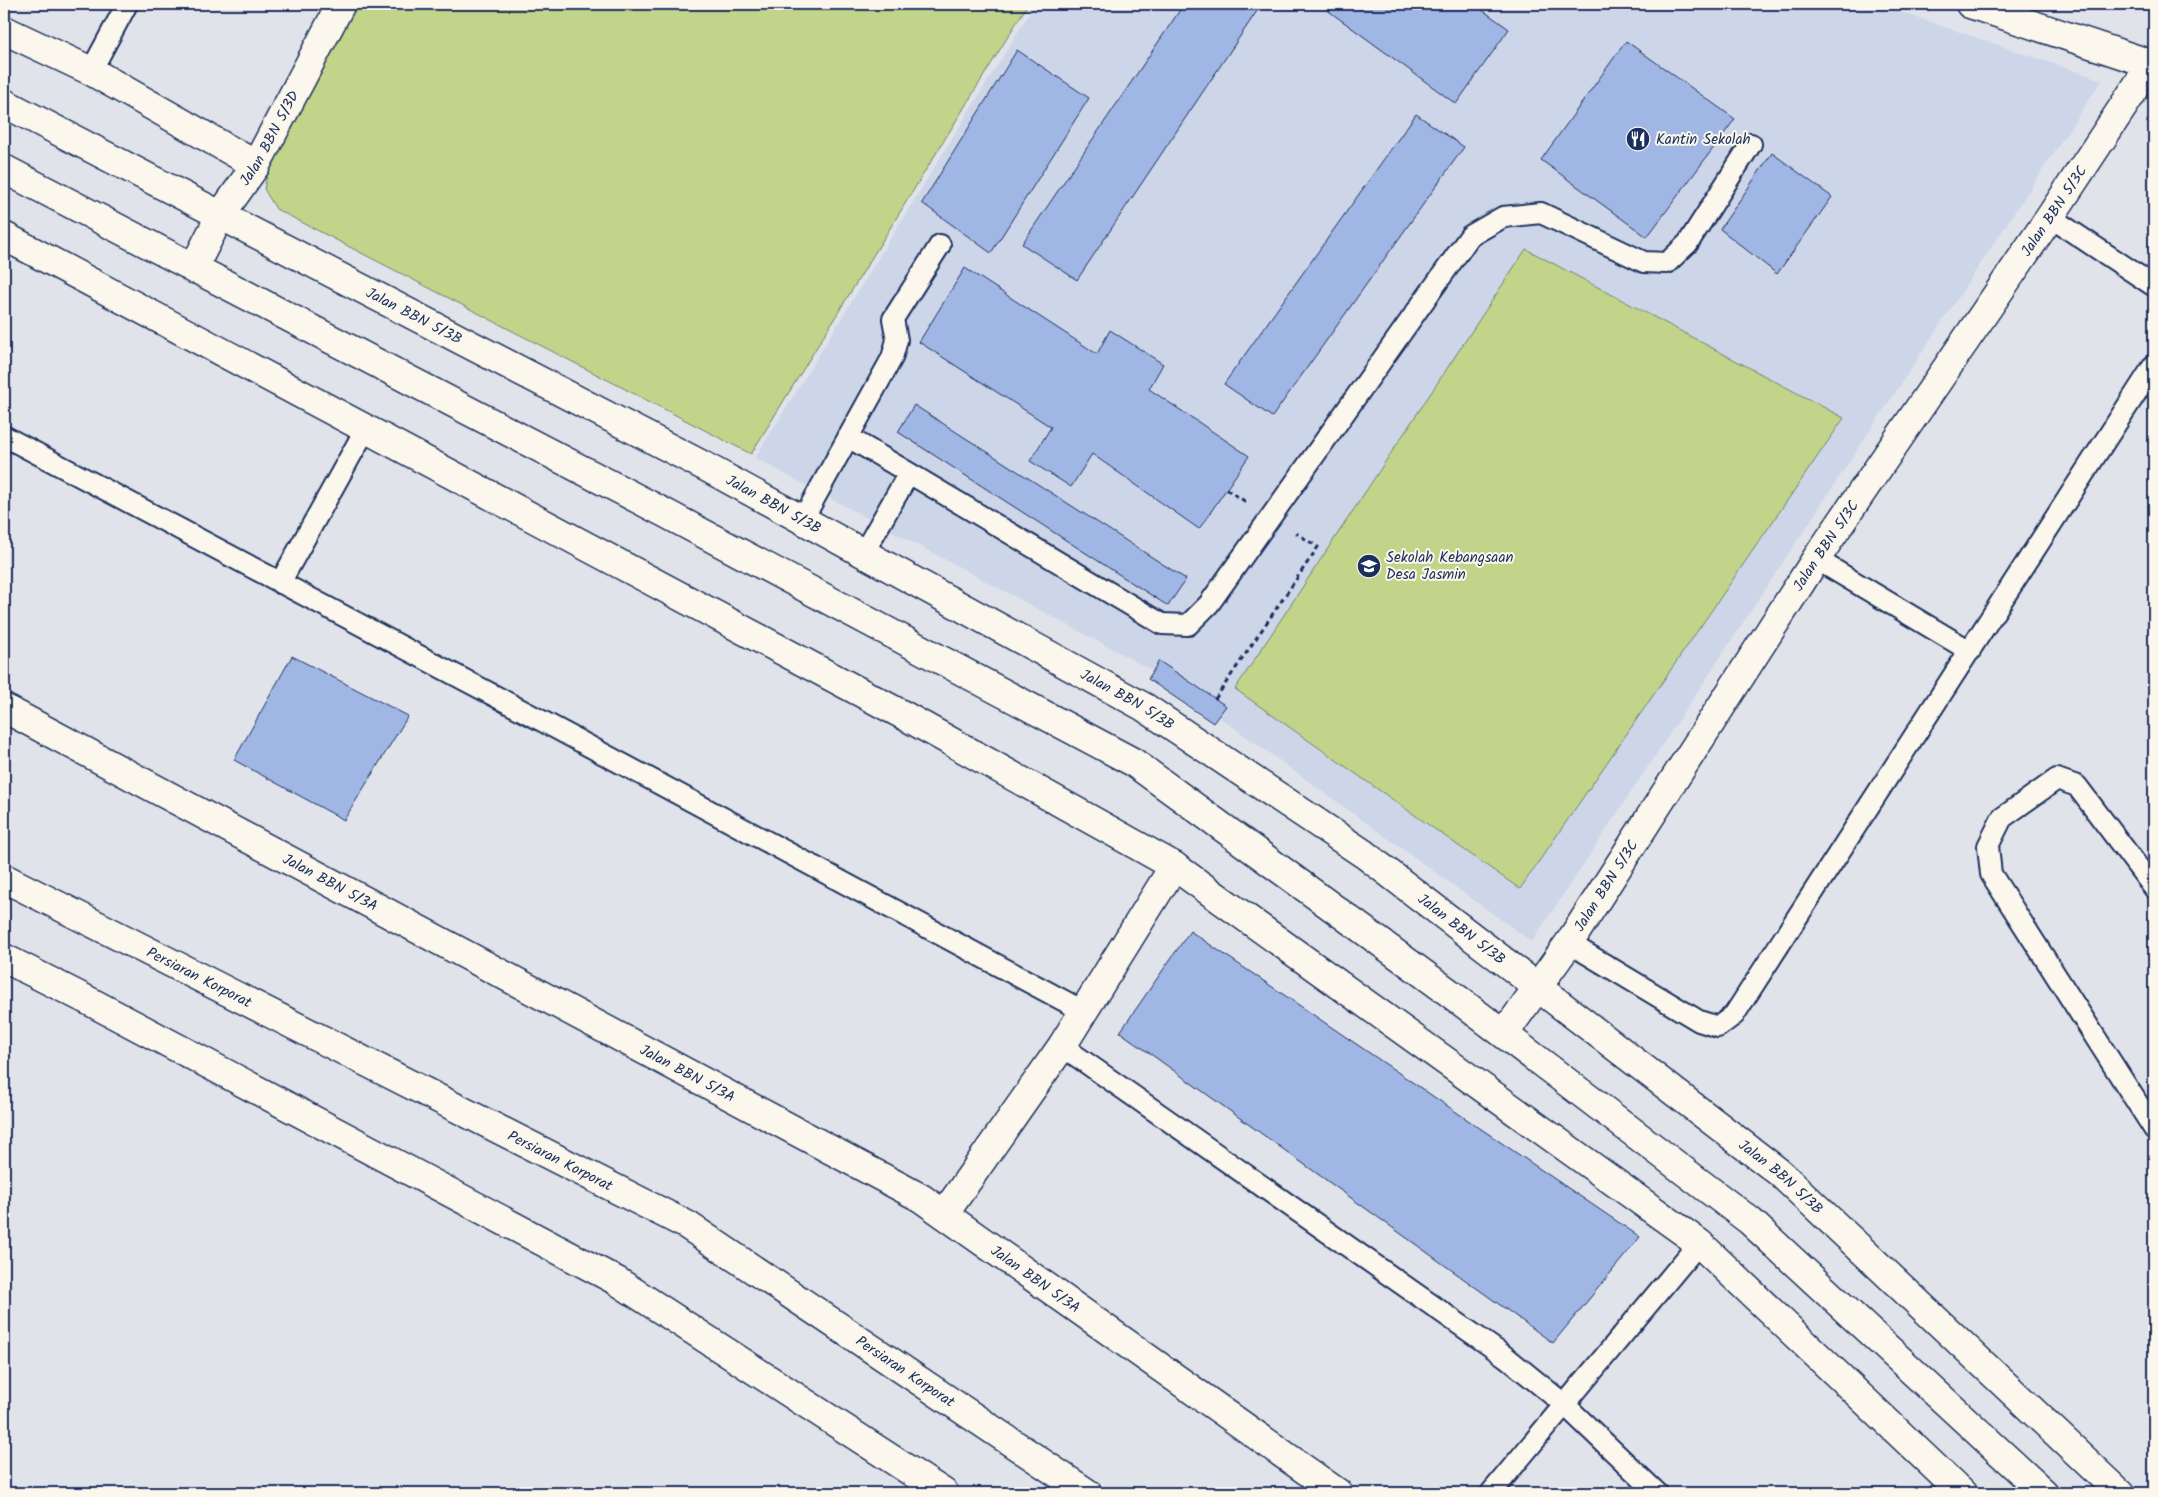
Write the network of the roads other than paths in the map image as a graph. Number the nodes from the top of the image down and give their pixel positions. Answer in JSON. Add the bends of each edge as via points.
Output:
{"nodes":[{"id":1,"x":127,"y":4,"type":"edge"},
{"id":2,"x":341,"y":4,"type":"edge"},
{"id":3,"x":1970,"y":4,"type":"edge"},
{"id":4,"x":4,"y":30,"type":"edge"},
{"id":5,"x":2153,"y":62,"type":"edge"},
{"id":6,"x":92,"y":71,"type":"junction"},
{"id":7,"x":4,"y":103,"type":"edge"},
{"id":8,"x":1751,"y":144,"type":"dead end"},
{"id":9,"x":256,"y":165,"type":"junction"},
{"id":10,"x":4,"y":170,"type":"edge"},
{"id":11,"x":220,"y":216,"type":"junction"},
{"id":12,"x":2050,"y":217,"type":"junction"},
{"id":13,"x":4,"y":236,"type":"edge"},
{"id":14,"x":940,"y":244,"type":"dead end"},
{"id":15,"x":193,"y":269,"type":"junction"},
{"id":16,"x":2154,"y":286,"type":"edge"},
{"id":17,"x":2154,"y":365,"type":"edge"},
{"id":18,"x":365,"y":430,"type":"junction"},
{"id":19,"x":4,"y":436,"type":"edge"},
{"id":20,"x":848,"y":437,"type":"junction"},
{"id":21,"x":909,"y":473,"type":"junction"},
{"id":22,"x":803,"y":519,"type":"junction"},
{"id":23,"x":864,"y":552,"type":"junction"},
{"id":24,"x":1816,"y":559,"type":"junction"},
{"id":25,"x":280,"y":582,"type":"junction"},
{"id":26,"x":1970,"y":650,"type":"junction"},
{"id":27,"x":4,"y":708,"type":"edge"},
{"id":28,"x":1174,"y":866,"type":"junction"},
{"id":29,"x":4,"y":878,"type":"edge"},
{"id":30,"x":2154,"y":888,"type":"edge"},
{"id":31,"x":1569,"y":943,"type":"junction"},
{"id":32,"x":4,"y":958,"type":"edge"},
{"id":33,"x":1539,"y":988,"type":"junction"},
{"id":34,"x":1083,"y":1011,"type":"junction"},
{"id":35,"x":1504,"y":1034,"type":"junction"},
{"id":36,"x":1062,"y":1046,"type":"junction"},
{"id":37,"x":2154,"y":1129,"type":"edge"},
{"id":38,"x":945,"y":1213,"type":"junction"},
{"id":39,"x":1699,"y":1243,"type":"junction"},
{"id":40,"x":1565,"y":1404,"type":"junction"},
{"id":41,"x":944,"y":1493,"type":"edge"},
{"id":42,"x":1087,"y":1493,"type":"edge"},
{"id":43,"x":1338,"y":1493,"type":"edge"},
{"id":44,"x":1491,"y":1493,"type":"edge"},
{"id":45,"x":1657,"y":1493,"type":"edge"},
{"id":46,"x":1962,"y":1493,"type":"edge"},
{"id":47,"x":2044,"y":1493,"type":"edge"},
{"id":48,"x":2120,"y":1493,"type":"edge"}],
"edges":[{"from":1,"to":6,"type":"lane"},
{"from":2,"to":9,"type":"street","name":"Jalan BBN 5/3D"},
{"from":3,"to":5,"type":"street"},
{"from":4,"to":6,"type":"street"},
{"from":5,"to":12,"type":"street","name":"Jalan BBN 5/3C"},
{"from":6,"to":9,"type":"street"},
{"from":7,"to":11,"type":"street","name":"Jalan BBN 5/3B"},
{"from":8,"to":21,"type":"lane","via":[[1688,243],[1667,263],[1644,262],[1541,213],[1503,217],[1470,236],[1209,604],[1188,625],[1162,624]]},
{"from":9,"to":11,"type":"street","name":"Jalan BBN 5/3D"},
{"from":10,"to":15,"type":"street"},
{"from":11,"to":15,"type":"street","name":"Jalan BBN 5/3D"},
{"from":11,"to":22,"type":"street","name":"Jalan BBN 5/3B"},
{"from":12,"to":16,"type":"lane"},
{"from":12,"to":24,"type":"street","name":"Jalan BBN 5/3C"},
{"from":13,"to":18,"type":"street"},
{"from":14,"to":20,"type":"lane","via":[[893,319],[897,340],[892,358]]},
{"from":15,"to":35,"type":"street","via":[[663,512],[1133,762]]},
{"from":17,"to":26,"type":"lane"},
{"from":18,"to":25,"type":"lane"},
{"from":18,"to":28,"type":"street","via":[[905,716]]},
{"from":19,"to":25,"type":"lane"},
{"from":20,"to":21,"type":"lane"},
{"from":20,"to":22,"type":"lane"},
{"from":21,"to":23,"type":"lane"},
{"from":22,"to":23,"type":"street","name":"Jalan BBN 5/3B"},
{"from":23,"to":33,"type":"street","name":"Jalan BBN 5/3B","via":[[1144,707],[1364,854]]},
{"from":24,"to":26,"type":"lane"},
{"from":24,"to":31,"type":"street","name":"Jalan BBN 5/3C"},
{"from":25,"to":34,"type":"lane"},
{"from":26,"to":31,"type":"lane","via":[[1734,1014],[1718,1028],[1699,1021]]},
{"from":27,"to":38,"type":"street","name":"Jalan BBN 5/3A"},
{"from":28,"to":34,"type":"street"},
{"from":28,"to":39,"type":"street"},
{"from":29,"to":42,"type":"street","name":"Persiaran Korporat","via":[[687,1225]]},
{"from":30,"to":37,"type":"lane","via":[[2077,786],[2057,779],[2002,818],[1988,846],[1991,874]]},
{"from":31,"to":33,"type":"street","name":"Jalan BBN 5/3C"},
{"from":32,"to":41,"type":"street","via":[[617,1281]]},
{"from":33,"to":35,"type":"street","name":"Jalan BBN 5/3C"},
{"from":33,"to":48,"type":"street","name":"Jalan BBN 5/3B","via":[[1780,1173]]},
{"from":34,"to":36,"type":"street"},
{"from":35,"to":47,"type":"street","via":[[1750,1221]]},
{"from":36,"to":38,"type":"street"},
{"from":36,"to":40,"type":"lane","via":[[1506,1357]]},
{"from":38,"to":43,"type":"street","name":"Jalan BBN 5/3A"},
{"from":39,"to":40,"type":"lane"},
{"from":39,"to":46,"type":"street"},
{"from":40,"to":44,"type":"lane"},
{"from":40,"to":45,"type":"lane"}]}
